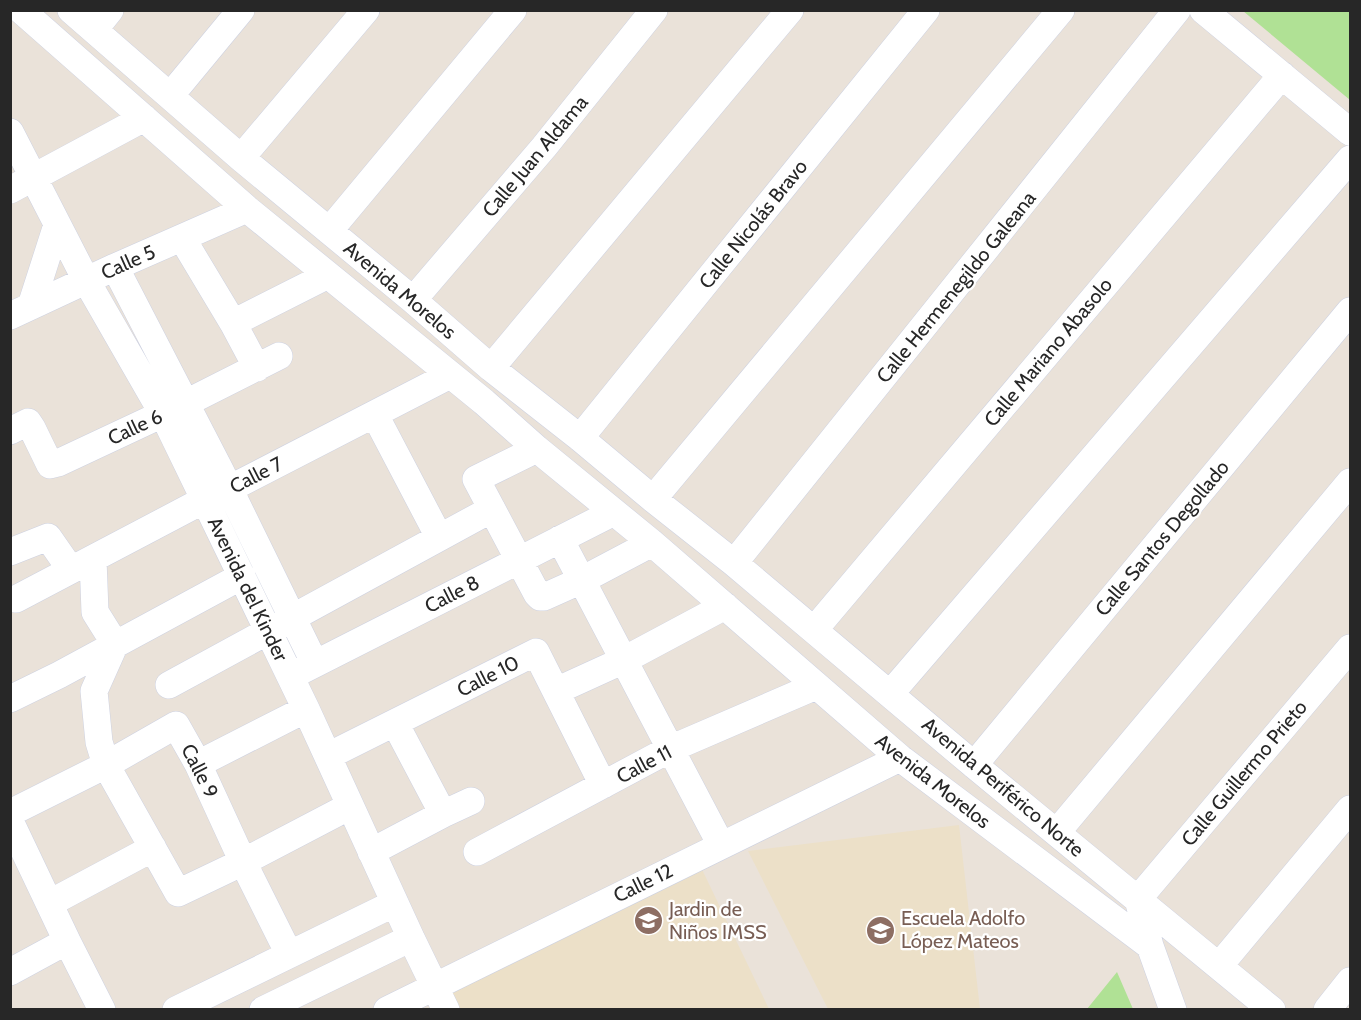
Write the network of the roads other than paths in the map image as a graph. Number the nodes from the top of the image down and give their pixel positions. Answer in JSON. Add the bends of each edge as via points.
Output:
{"nodes":[{"id":1,"x":21,"y":10,"type":"edge"},
{"id":2,"x":70,"y":10,"type":"edge"},
{"id":3,"x":241,"y":10,"type":"edge"},
{"id":4,"x":366,"y":10,"type":"edge"},
{"id":5,"x":513,"y":10,"type":"edge"},
{"id":6,"x":654,"y":10,"type":"edge"},
{"id":7,"x":790,"y":10,"type":"edge"},
{"id":8,"x":926,"y":10,"type":"edge"},
{"id":9,"x":1061,"y":10,"type":"edge"},
{"id":10,"x":1178,"y":10,"type":"edge"},
{"id":11,"x":1203,"y":10,"type":"edge"},
{"id":12,"x":102,"y":20,"type":"edge"},
{"id":13,"x":1282,"y":75,"type":"junction"},
{"id":14,"x":170,"y":96,"type":"junction"},
{"id":15,"x":144,"y":118,"type":"junction"},
{"id":16,"x":10,"y":132,"type":"edge"},
{"id":17,"x":1350,"y":132,"type":"edge"},
{"id":18,"x":242,"y":158,"type":"junction"},
{"id":19,"x":1350,"y":159,"type":"edge"},
{"id":20,"x":34,"y":177,"type":"junction"},
{"id":21,"x":10,"y":190,"type":"edge"},
{"id":22,"x":247,"y":209,"type":"junction"},
{"id":23,"x":57,"y":225,"type":"junction"},
{"id":24,"x":329,"y":231,"type":"junction"},
{"id":25,"x":182,"y":238,"type":"junction"},
{"id":26,"x":115,"y":267,"type":"junction"},
{"id":27,"x":327,"y":276,"type":"junction"},
{"id":28,"x":86,"y":280,"type":"junction"},
{"id":29,"x":413,"y":300,"type":"junction"},
{"id":30,"x":21,"y":311,"type":"edge"},
{"id":31,"x":1350,"y":311,"type":"edge"},
{"id":32,"x":233,"y":323,"type":"junction"},
{"id":33,"x":491,"y":368,"type":"junction"},
{"id":34,"x":450,"y":375,"type":"junction"},
{"id":35,"x":174,"y":409,"type":"junction"},
{"id":36,"x":375,"y":415,"type":"junction"},
{"id":37,"x":10,"y":431,"type":"edge"},
{"id":38,"x":580,"y":438,"type":"junction"},
{"id":39,"x":537,"y":448,"type":"junction"},
{"id":40,"x":1350,"y":482,"type":"edge"},
{"id":41,"x":229,"y":489,"type":"junction"},
{"id":42,"x":653,"y":499,"type":"junction"},
{"id":43,"x":204,"y":500,"type":"junction"},
{"id":44,"x":492,"y":509,"type":"junction"},
{"id":45,"x":614,"y":512,"type":"junction"},
{"id":46,"x":439,"y":537,"type":"junction"},
{"id":47,"x":560,"y":539,"type":"junction"},
{"id":48,"x":652,"y":543,"type":"junction"},
{"id":49,"x":10,"y":552,"type":"edge"},
{"id":50,"x":519,"y":560,"type":"junction"},
{"id":51,"x":734,"y":563,"type":"junction"},
{"id":52,"x":82,"y":565,"type":"junction"},
{"id":53,"x":242,"y":576,"type":"junction"},
{"id":54,"x":582,"y":580,"type":"junction"},
{"id":55,"x":16,"y":599,"type":"dead end"},
{"id":56,"x":725,"y":606,"type":"junction"},
{"id":57,"x":293,"y":618,"type":"junction"},
{"id":58,"x":814,"y":630,"type":"junction"},
{"id":59,"x":268,"y":632,"type":"junction"},
{"id":60,"x":115,"y":644,"type":"junction"},
{"id":61,"x":1350,"y":648,"type":"edge"},
{"id":62,"x":624,"y":660,"type":"junction"},
{"id":63,"x":315,"y":664,"type":"junction"},
{"id":64,"x":290,"y":676,"type":"junction"},
{"id":65,"x":169,"y":685,"type":"dead end"},
{"id":66,"x":816,"y":686,"type":"junction"},
{"id":67,"x":556,"y":691,"type":"junction"},
{"id":68,"x":890,"y":694,"type":"junction"},
{"id":69,"x":10,"y":699,"type":"edge"},
{"id":70,"x":306,"y":709,"type":"junction"},
{"id":71,"x":395,"y":723,"type":"junction"},
{"id":72,"x":670,"y":749,"type":"junction"},
{"id":73,"x":328,"y":756,"type":"junction"},
{"id":74,"x":900,"y":758,"type":"junction"},
{"id":75,"x":198,"y":764,"type":"junction"},
{"id":76,"x":106,"y":765,"type":"junction"},
{"id":77,"x":974,"y":765,"type":"junction"},
{"id":78,"x":603,"y":785,"type":"junction"},
{"id":79,"x":471,"y":801,"type":"dead end"},
{"id":80,"x":350,"y":806,"type":"junction"},
{"id":81,"x":1350,"y":808,"type":"edge"},
{"id":82,"x":10,"y":813,"type":"edge"},
{"id":83,"x":443,"y":814,"type":"junction"},
{"id":84,"x":10,"y":821,"type":"edge"},
{"id":85,"x":1057,"y":832,"type":"junction"},
{"id":86,"x":721,"y":845,"type":"junction"},
{"id":87,"x":153,"y":848,"type":"junction"},
{"id":88,"x":371,"y":852,"type":"junction"},
{"id":89,"x":477,"y":852,"type":"dead end"},
{"id":90,"x":243,"y":862,"type":"junction"},
{"id":91,"x":20,"y":866,"type":"edge"},
{"id":92,"x":1138,"y":899,"type":"junction"},
{"id":93,"x":50,"y":903,"type":"junction"},
{"id":94,"x":395,"y":903,"type":"junction"},
{"id":95,"x":411,"y":938,"type":"junction"},
{"id":96,"x":68,"y":941,"type":"junction"},
{"id":97,"x":1150,"y":946,"type":"junction"},
{"id":98,"x":289,"y":954,"type":"junction"},
{"id":99,"x":1219,"y":966,"type":"junction"},
{"id":100,"x":10,"y":972,"type":"edge"},
{"id":101,"x":1350,"y":981,"type":"edge"},
{"id":102,"x":434,"y":985,"type":"junction"},
{"id":103,"x":102,"y":1010,"type":"edge"},
{"id":104,"x":176,"y":1010,"type":"edge"},
{"id":105,"x":263,"y":1010,"type":"edge"},
{"id":106,"x":387,"y":1010,"type":"edge"},
{"id":107,"x":446,"y":1010,"type":"edge"},
{"id":108,"x":1173,"y":1010,"type":"edge"},
{"id":109,"x":1272,"y":1010,"type":"edge"},
{"id":110,"x":1327,"y":1010,"type":"edge"}],
"edges":[{"from":1,"to":15,"type":"street","name":"Avenida Morelos"},
{"from":2,"to":12,"type":"street","name":"Avenida Morelos"},
{"from":3,"to":14,"type":"street"},
{"from":4,"to":18,"type":"street"},
{"from":5,"to":24,"type":"street"},
{"from":6,"to":29,"type":"street","name":"Calle Juan Aldama"},
{"from":7,"to":33,"type":"street"},
{"from":8,"to":38,"type":"street","name":"Calle Nicolás Bravo"},
{"from":9,"to":42,"type":"street"},
{"from":10,"to":51,"type":"street","name":"Calle Hermenegildo Galeana"},
{"from":11,"to":13,"type":"street"},
{"from":12,"to":14,"type":"street","name":"Avenida Morelos"},
{"from":13,"to":17,"type":"street"},
{"from":13,"to":58,"type":"street","name":"Calle Mariano Abasolo"},
{"from":14,"to":18,"type":"street","name":"Avenida Morelos"},
{"from":15,"to":20,"type":"street"},
{"from":15,"to":22,"type":"street","name":"Avenida Morelos"},
{"from":16,"to":20,"type":"street","name":"Avenida del Kinder"},
{"from":18,"to":24,"type":"street","name":"Avenida Morelos"},
{"from":19,"to":68,"type":"street"},
{"from":20,"to":21,"type":"street"},
{"from":20,"to":23,"type":"street","name":"Avenida del Kinder"},
{"from":22,"to":25,"type":"street","name":"Calle 5"},
{"from":22,"to":27,"type":"street","name":"Avenida Morelos"},
{"from":23,"to":28,"type":"street","name":"Avenida del Kinder"},
{"from":23,"to":30,"type":"street"},
{"from":24,"to":29,"type":"street","name":"Avenida Morelos"},
{"from":25,"to":26,"type":"street","name":"Calle 5"},
{"from":25,"to":32,"type":"street"},
{"from":26,"to":28,"type":"street","name":"Calle 5"},
{"from":26,"to":35,"type":"street"},
{"from":27,"to":32,"type":"street"},
{"from":27,"to":34,"type":"street","name":"Avenida Morelos"},
{"from":28,"to":30,"type":"street","name":"Calle 5"},
{"from":28,"to":35,"type":"street","name":"Avenida del Kinder"},
{"from":29,"to":33,"type":"street","name":"Avenida Morelos"},
{"from":31,"to":77,"type":"street","name":"Calle Santos Degollado"},
{"from":32,"to":35,"type":"street","name":"Calle 6","via":[[268,362]]},
{"from":33,"to":38,"type":"street","name":"Avenida Morelos"},
{"from":34,"to":36,"type":"street","name":"Calle 7"},
{"from":34,"to":39,"type":"street","name":"Avenida Morelos"},
{"from":35,"to":37,"type":"street","name":"Calle 6","via":[[50,465],[28,423]]},
{"from":35,"to":41,"type":"street"},
{"from":35,"to":43,"type":"street","name":"Avenida del Kinder"},
{"from":36,"to":41,"type":"street","name":"Calle 7"},
{"from":36,"to":46,"type":"street"},
{"from":38,"to":42,"type":"street","name":"Avenida Morelos"},
{"from":39,"to":44,"type":"street","via":[[476,479]]},
{"from":39,"to":45,"type":"street","name":"Avenida Morelos"},
{"from":40,"to":85,"type":"street"},
{"from":41,"to":43,"type":"street","name":"Calle 7"},
{"from":41,"to":57,"type":"street"},
{"from":42,"to":51,"type":"street","name":"Avenida Morelos"},
{"from":43,"to":52,"type":"street","name":"Calle 7"},
{"from":43,"to":53,"type":"street","name":"Avenida del Kinder"},
{"from":44,"to":46,"type":"street"},
{"from":44,"to":50,"type":"street"},
{"from":45,"to":47,"type":"street","name":"Calle 8"},
{"from":45,"to":48,"type":"street","name":"Avenida Morelos"},
{"from":46,"to":57,"type":"street"},
{"from":47,"to":50,"type":"street","name":"Calle 8"},
{"from":47,"to":54,"type":"street"},
{"from":48,"to":54,"type":"street"},
{"from":48,"to":56,"type":"street","name":"Avenida Morelos"},
{"from":49,"to":52,"type":"street","via":[[48,537]]},
{"from":50,"to":54,"type":"street","via":[[540,597]]},
{"from":50,"to":63,"type":"street","name":"Calle 8"},
{"from":51,"to":58,"type":"street","name":"Avenida Periférico Norte"},
{"from":52,"to":55,"type":"street","name":"Calle 7"},
{"from":52,"to":60,"type":"street","via":[[95,612]]},
{"from":53,"to":59,"type":"street","name":"Avenida del Kinder"},
{"from":53,"to":60,"type":"street"},
{"from":54,"to":62,"type":"street"},
{"from":56,"to":62,"type":"street"},
{"from":56,"to":66,"type":"street","name":"Avenida Morelos"},
{"from":57,"to":59,"type":"street"},
{"from":57,"to":63,"type":"street"},
{"from":58,"to":68,"type":"street","name":"Avenida Periférico Norte"},
{"from":59,"to":64,"type":"street","name":"Avenida del Kinder"},
{"from":59,"to":65,"type":"street"},
{"from":60,"to":69,"type":"street"},
{"from":60,"to":76,"type":"street","via":[[94,691],[99,741]]},
{"from":61,"to":92,"type":"street","name":"Calle Guillermo Prieto"},
{"from":62,"to":67,"type":"street"},
{"from":62,"to":72,"type":"street"},
{"from":63,"to":64,"type":"street","name":"Calle 8"},
{"from":64,"to":70,"type":"street","name":"Avenida del Kinder"},
{"from":66,"to":72,"type":"street","name":"Calle 11"},
{"from":66,"to":74,"type":"street","name":"Avenida Morelos"},
{"from":67,"to":71,"type":"street","name":"Calle 10","via":[[536,652]]},
{"from":67,"to":78,"type":"street"},
{"from":68,"to":77,"type":"street","name":"Avenida Periférico Norte"},
{"from":70,"to":73,"type":"street","name":"Avenida del Kinder"},
{"from":70,"to":75,"type":"street"},
{"from":71,"to":73,"type":"street","name":"Calle 10"},
{"from":71,"to":83,"type":"street"},
{"from":72,"to":78,"type":"street","name":"Calle 11"},
{"from":72,"to":86,"type":"street"},
{"from":73,"to":80,"type":"street","name":"Avenida del Kinder"},
{"from":74,"to":86,"type":"street","name":"Calle 12"},
{"from":74,"to":97,"type":"street","name":"Avenida Morelos"},
{"from":75,"to":76,"type":"street","name":"Calle 9","via":[[176,725]]},
{"from":75,"to":90,"type":"street","name":"Calle 9"},
{"from":76,"to":82,"type":"street","name":"Calle 9"},
{"from":76,"to":87,"type":"street"},
{"from":77,"to":85,"type":"street","name":"Avenida Periférico Norte"},
{"from":78,"to":89,"type":"street","name":"Calle 11"},
{"from":79,"to":83,"type":"street"},
{"from":80,"to":88,"type":"street","name":"Avenida del Kinder"},
{"from":80,"to":90,"type":"street"},
{"from":81,"to":99,"type":"street"},
{"from":83,"to":88,"type":"street"},
{"from":84,"to":91,"type":"street"},
{"from":85,"to":92,"type":"street","name":"Avenida Periférico Norte"},
{"from":86,"to":102,"type":"street","name":"Calle 12"},
{"from":87,"to":90,"type":"street","via":[[178,893]]},
{"from":87,"to":93,"type":"street"},
{"from":88,"to":94,"type":"street","name":"Avenida del Kinder"},
{"from":90,"to":98,"type":"street","name":"Calle 9"},
{"from":91,"to":93,"type":"street"},
{"from":92,"to":97,"type":"street"},
{"from":92,"to":99,"type":"street","name":"Avenida Periférico Norte"},
{"from":93,"to":96,"type":"street"},
{"from":94,"to":95,"type":"street","name":"Avenida del Kinder"},
{"from":94,"to":98,"type":"street"},
{"from":95,"to":102,"type":"street","name":"Avenida del Kinder"},
{"from":95,"to":105,"type":"street"},
{"from":96,"to":100,"type":"street"},
{"from":96,"to":103,"type":"street"},
{"from":97,"to":108,"type":"street"},
{"from":98,"to":104,"type":"street"},
{"from":99,"to":109,"type":"street","name":"Avenida Periférico Norte"},
{"from":101,"to":110,"type":"street"},
{"from":102,"to":106,"type":"street","name":"Calle 12"},
{"from":102,"to":107,"type":"street","name":"Avenida del Kinder"}]}
